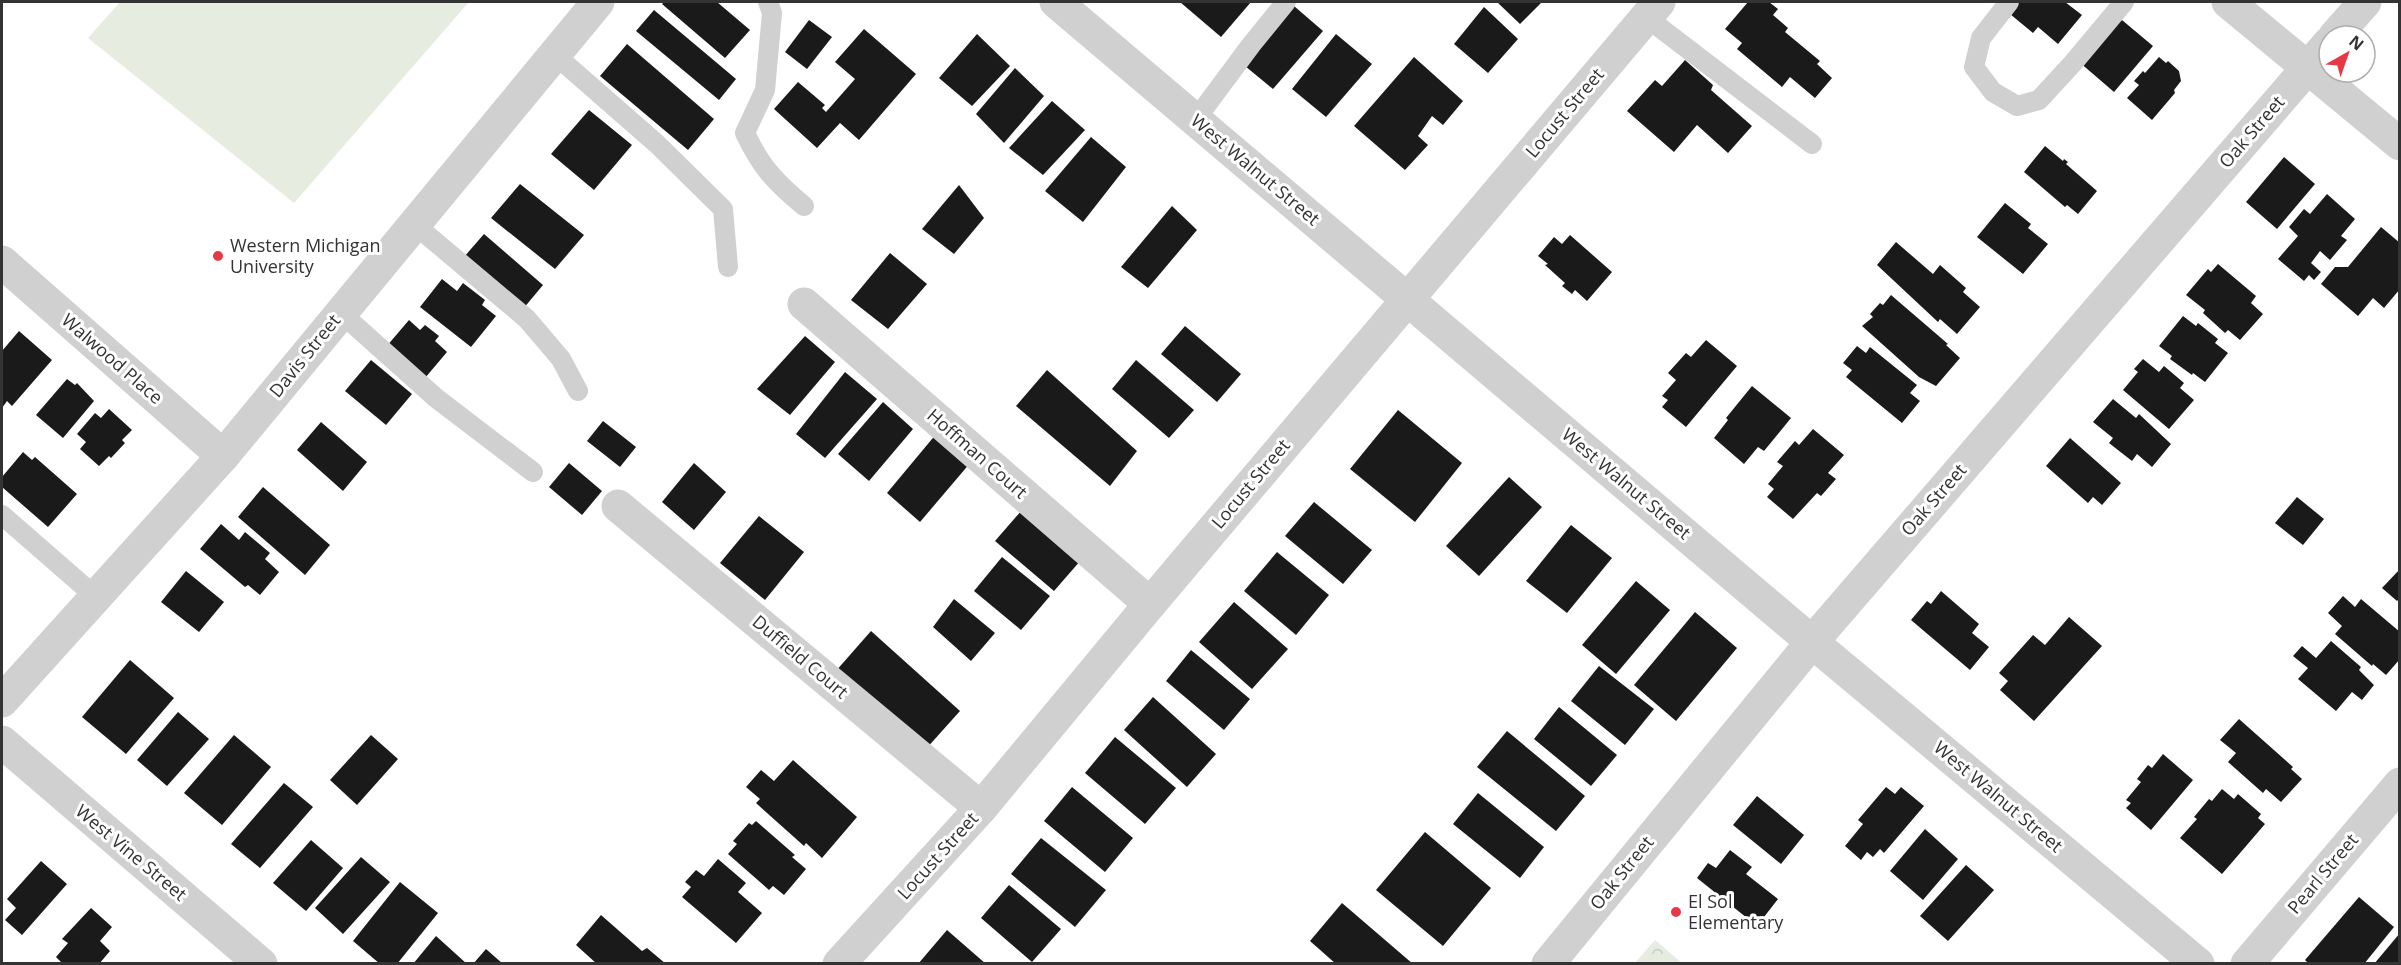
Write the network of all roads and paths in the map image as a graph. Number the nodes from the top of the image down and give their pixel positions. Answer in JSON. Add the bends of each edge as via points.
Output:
{"nodes":[{"id":1,"x":598,"y":2,"type":"edge"},
{"id":2,"x":768,"y":2,"type":"edge"},
{"id":3,"x":1056,"y":2,"type":"edge"},
{"id":4,"x":1286,"y":2,"type":"edge"},
{"id":5,"x":2009,"y":2,"type":"edge"},
{"id":6,"x":2124,"y":2,"type":"edge"},
{"id":7,"x":2228,"y":2,"type":"edge"},
{"id":8,"x":2365,"y":2,"type":"edge"},
{"id":9,"x":1644,"y":7,"type":"edge"},
{"id":10,"x":2346,"y":24,"type":"edge"},
{"id":11,"x":554,"y":54,"type":"junction"},
{"id":12,"x":2317,"y":58,"type":"edge"},
{"id":13,"x":2308,"y":69,"type":"junction"},
{"id":14,"x":1196,"y":119,"type":"junction"},
{"id":15,"x":1812,"y":144,"type":"dead end"},
{"id":16,"x":2400,"y":144,"type":"edge"},
{"id":17,"x":804,"y":206,"type":"dead end"},
{"id":18,"x":414,"y":224,"type":"junction"},
{"id":19,"x":2,"y":262,"type":"edge"},
{"id":20,"x":728,"y":267,"type":"dead end"},
{"id":21,"x":1408,"y":299,"type":"junction"},
{"id":22,"x":804,"y":304,"type":"dead end"},
{"id":23,"x":340,"y":314,"type":"junction"},
{"id":24,"x":578,"y":391,"type":"dead end"},
{"id":25,"x":223,"y":456,"type":"junction"},
{"id":26,"x":533,"y":472,"type":"dead end"},
{"id":27,"x":618,"y":506,"type":"dead end"},
{"id":28,"x":2,"y":515,"type":"edge"},
{"id":29,"x":96,"y":597,"type":"junction"},
{"id":30,"x":1150,"y":604,"type":"junction"},
{"id":31,"x":1812,"y":642,"type":"junction"},
{"id":32,"x":2,"y":701,"type":"edge"},
{"id":33,"x":2,"y":742,"type":"edge"},
{"id":34,"x":2400,"y":784,"type":"edge"},
{"id":35,"x":981,"y":808,"type":"junction"},
{"id":36,"x":261,"y":963,"type":"edge"},
{"id":37,"x":839,"y":963,"type":"edge"},
{"id":38,"x":1548,"y":963,"type":"edge"},
{"id":39,"x":2198,"y":963,"type":"edge"},
{"id":40,"x":2247,"y":963,"type":"edge"}],
"edges":[{"from":1,"to":11,"type":"street","name":"Davis Street"},
{"from":2,"to":17,"type":"lane","via":[[772,13],[765,90],[745,133],[758,160]]},
{"from":3,"to":14,"type":"street","name":"West Walnut Street"},
{"from":4,"to":14,"type":"lane"},
{"from":5,"to":6,"type":"lane","via":[[1981,38],[1974,67],[1993,92],[2017,106],[2039,100]]},
{"from":7,"to":13,"type":"street"},
{"from":8,"to":10,"type":"street"},
{"from":9,"to":15,"type":"lane"},
{"from":9,"to":21,"type":"street","name":"Locust Street"},
{"from":11,"to":18,"type":"street","name":"Davis Street"},
{"from":11,"to":20,"type":"lane","via":[[657,144],[723,209]]},
{"from":12,"to":13,"type":"street","name":"Oak Street"},
{"from":13,"to":16,"type":"street"},
{"from":13,"to":31,"type":"street","name":"Oak Street"},
{"from":14,"to":21,"type":"street","name":"West Walnut Street"},
{"from":18,"to":23,"type":"street","name":"Davis Street"},
{"from":18,"to":24,"type":"lane","via":[[527,319],[561,359]]},
{"from":19,"to":25,"type":"street","name":"Walwood Place"},
{"from":21,"to":30,"type":"street","name":"Locust Street"},
{"from":21,"to":31,"type":"street","name":"West Walnut Street"},
{"from":22,"to":30,"type":"street","name":"Hoffman Court"},
{"from":23,"to":25,"type":"street","name":"Davis Street"},
{"from":23,"to":26,"type":"lane","via":[[436,398]]},
{"from":25,"to":29,"type":"street","name":"Davis Street"},
{"from":27,"to":35,"type":"street","name":"Duffield Court"},
{"from":28,"to":29,"type":"lane"},
{"from":29,"to":32,"type":"street","name":"Davis Street"},
{"from":30,"to":35,"type":"street","name":"Locust Street"},
{"from":31,"to":38,"type":"street","name":"Oak Street"},
{"from":31,"to":39,"type":"street","name":"West Walnut Street"},
{"from":33,"to":36,"type":"street","name":"West Vine Street"},
{"from":34,"to":40,"type":"street","name":"Pearl Street"},
{"from":35,"to":37,"type":"street","name":"Locust Street"}]}
